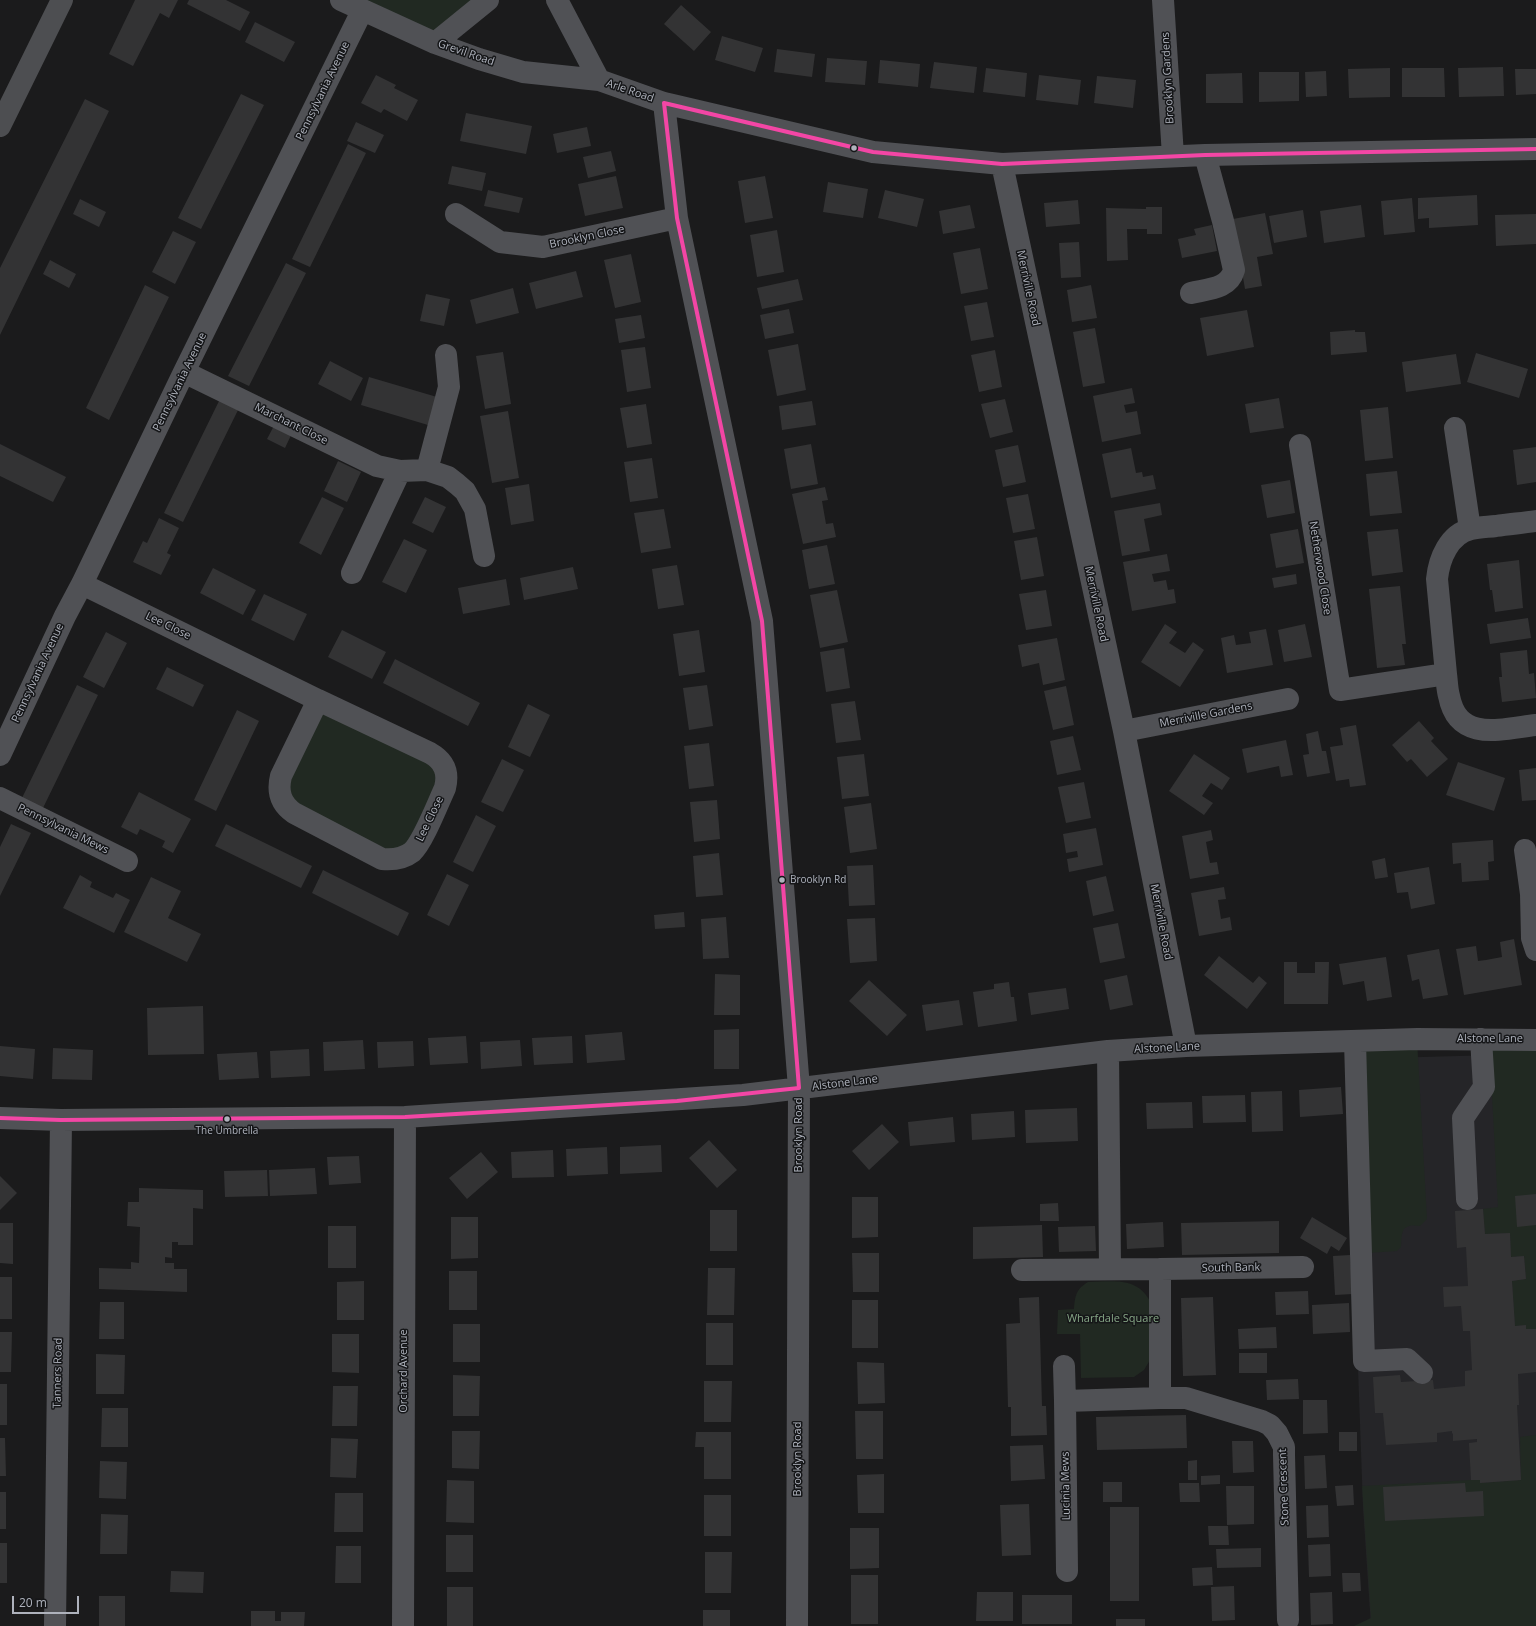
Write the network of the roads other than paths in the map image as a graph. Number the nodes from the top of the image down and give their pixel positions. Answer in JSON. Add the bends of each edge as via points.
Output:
{"nodes":[{"id":1,"x":62,"y":0,"type":"edge"},
{"id":2,"x":341,"y":0,"type":"edge"},
{"id":3,"x":488,"y":0,"type":"edge"},
{"id":4,"x":557,"y":0,"type":"edge"},
{"id":5,"x":1163,"y":0,"type":"edge"},
{"id":6,"x":362,"y":11,"type":"junction"},
{"id":7,"x":435,"y":43,"type":"junction"},
{"id":8,"x":599,"y":80,"type":"junction"},
{"id":9,"x":664,"y":103,"type":"junction"},
{"id":10,"x":0,"y":126,"type":"edge"},
{"id":11,"x":1536,"y":149,"type":"edge"},
{"id":12,"x":1205,"y":155,"type":"junction"},
{"id":13,"x":1173,"y":156,"type":"junction"},
{"id":14,"x":1002,"y":164,"type":"junction"},
{"id":15,"x":456,"y":214,"type":"dead end"},
{"id":16,"x":677,"y":218,"type":"junction"},
{"id":17,"x":1191,"y":292,"type":"dead end"},
{"id":18,"x":446,"y":356,"type":"dead end"},
{"id":19,"x":184,"y":372,"type":"junction"},
{"id":20,"x":1455,"y":428,"type":"dead end"},
{"id":21,"x":1300,"y":445,"type":"dead end"},
{"id":22,"x":427,"y":470,"type":"junction"},
{"id":23,"x":400,"y":472,"type":"junction"},
{"id":24,"x":1536,"y":521,"type":"edge"},
{"id":25,"x":1470,"y":529,"type":"junction"},
{"id":26,"x":484,"y":556,"type":"dead end"},
{"id":27,"x":352,"y":573,"type":"dead end"},
{"id":28,"x":82,"y":584,"type":"junction"},
{"id":29,"x":1446,"y":674,"type":"junction"},
{"id":30,"x":1288,"y":699,"type":"dead end"},
{"id":31,"x":318,"y":700,"type":"junction"},
{"id":32,"x":1536,"y":725,"type":"edge"},
{"id":33,"x":1124,"y":731,"type":"junction"},
{"id":34,"x":0,"y":755,"type":"edge"},
{"id":35,"x":0,"y":798,"type":"edge"},
{"id":36,"x":1525,"y":850,"type":"dead end"},
{"id":37,"x":127,"y":861,"type":"dead end"},
{"id":38,"x":1536,"y":950,"type":"edge"},
{"id":39,"x":1481,"y":1039,"type":"junction"},
{"id":40,"x":1536,"y":1040,"type":"edge"},
{"id":41,"x":1354,"y":1041,"type":"junction"},
{"id":42,"x":1186,"y":1046,"type":"junction"},
{"id":43,"x":1108,"y":1052,"type":"junction"},
{"id":44,"x":799,"y":1088,"type":"junction"},
{"id":45,"x":405,"y":1117,"type":"junction"},
{"id":46,"x":0,"y":1118,"type":"edge"},
{"id":47,"x":60,"y":1120,"type":"junction"},
{"id":48,"x":1467,"y":1199,"type":"dead end"},
{"id":49,"x":1302,"y":1267,"type":"dead end"},
{"id":50,"x":1110,"y":1268,"type":"junction"},
{"id":51,"x":1160,"y":1269,"type":"junction"},
{"id":52,"x":1022,"y":1270,"type":"dead end"},
{"id":53,"x":1064,"y":1366,"type":"dead end"},
{"id":54,"x":1422,"y":1373,"type":"dead end"},
{"id":55,"x":1160,"y":1398,"type":"junction"},
{"id":56,"x":1065,"y":1401,"type":"junction"},
{"id":57,"x":1067,"y":1570,"type":"dead end"},
{"id":58,"x":1288,"y":1620,"type":"dead end"},
{"id":59,"x":55,"y":1626,"type":"edge"},
{"id":60,"x":403,"y":1626,"type":"edge"},
{"id":61,"x":797,"y":1626,"type":"edge"}],
"edges":[{"from":1,"to":10,"type":"main road"},
{"from":2,"to":6,"type":"street","name":"Grevil Road"},
{"from":3,"to":7,"type":"street"},
{"from":4,"to":8,"type":"street","name":"Arle Road"},
{"from":5,"to":13,"type":"street","name":"Brooklyn Gardens"},
{"from":6,"to":7,"type":"street","name":"Grevil Road"},
{"from":6,"to":19,"type":"street","name":"Pennsylvania Avenue"},
{"from":7,"to":8,"type":"street","name":"Grevil Road","via":[[523,72]]},
{"from":8,"to":9,"type":"street","name":"Arle Road"},
{"from":9,"to":14,"type":"street","name":"Arle Road","via":[[873,152]]},
{"from":9,"to":16,"type":"street","name":"Brooklyn Road"},
{"from":11,"to":12,"type":"street","name":"Arle Road"},
{"from":12,"to":13,"type":"street","name":"Arle Road"},
{"from":12,"to":17,"type":"street","via":[[1234,270],[1232,277],[1223,285]]},
{"from":13,"to":14,"type":"street","name":"Arle Road"},
{"from":14,"to":33,"type":"street","name":"Merriville Road"},
{"from":15,"to":16,"type":"street","name":"Brooklyn Close","via":[[500,242],[542,247]]},
{"from":16,"to":44,"type":"street","name":"Brooklyn Road","via":[[762,620]]},
{"from":18,"to":22,"type":"street","via":[[449,387]]},
{"from":19,"to":23,"type":"street","name":"Marchant Close","via":[[377,466]]},
{"from":19,"to":28,"type":"street","name":"Pennsylvania Avenue"},
{"from":20,"to":25,"type":"street"},
{"from":21,"to":29,"type":"street","name":"Netherwood Close","via":[[1340,690]]},
{"from":22,"to":23,"type":"street","name":"Marchant Close"},
{"from":22,"to":26,"type":"street","name":"Marchant Close","via":[[448,477],[461,487],[471,500]]},
{"from":23,"to":27,"type":"street"},
{"from":24,"to":25,"type":"street"},
{"from":25,"to":29,"type":"street","via":[[1449,544],[1438,566]]},
{"from":28,"to":31,"type":"street","name":"Lee Close"},
{"from":28,"to":34,"type":"street","name":"Pennsylvania Avenue"},
{"from":29,"to":32,"type":"street","via":[[1452,706],[1456,715],[1470,728],[1486,731]]},
{"from":30,"to":33,"type":"street","name":"Merriville Gardens"},
{"from":31,"to":31,"type":"street","name":"Lee Close","via":[[281,776],[279,789],[283,802],[294,813],[382,858],[390,860],[404,856],[417,845],[445,788],[447,780],[444,766],[430,753]]},
{"from":33,"to":42,"type":"street","name":"Merriville Road"},
{"from":35,"to":37,"type":"street","name":"Pennsylvania Mews"},
{"from":36,"to":38,"type":"street","via":[[1531,894],[1532,938]]},
{"from":39,"to":40,"type":"street","name":"Alstone Lane"},
{"from":39,"to":41,"type":"street","name":"Alstone Lane"},
{"from":39,"to":48,"type":"street","via":[[1484,1087],[1463,1118]]},
{"from":41,"to":42,"type":"street","name":"Alstone Lane"},
{"from":41,"to":54,"type":"street","via":[[1364,1361],[1407,1359]]},
{"from":42,"to":43,"type":"street","name":"Alstone Lane"},
{"from":43,"to":44,"type":"street","name":"Alstone Lane"},
{"from":43,"to":50,"type":"street"},
{"from":44,"to":45,"type":"street","name":"Alstone Lane","via":[[677,1101]]},
{"from":44,"to":61,"type":"street","name":"Brooklyn Road"},
{"from":45,"to":47,"type":"street","name":"Alstone Lane"},
{"from":45,"to":60,"type":"street","name":"Orchard Avenue"},
{"from":46,"to":47,"type":"street","name":"Alstone Lane"},
{"from":47,"to":59,"type":"street","name":"Tanners Road"},
{"from":49,"to":51,"type":"street","name":"South Bank"},
{"from":50,"to":51,"type":"street"},
{"from":50,"to":52,"type":"street"},
{"from":51,"to":55,"type":"street"},
{"from":53,"to":56,"type":"street"},
{"from":55,"to":56,"type":"street"},
{"from":55,"to":58,"type":"street","name":"Stone Crescent","via":[[1186,1398],[1248,1415],[1270,1426],[1281,1439],[1284,1455]]},
{"from":56,"to":57,"type":"street","name":"Lucinia Mews"}]}
